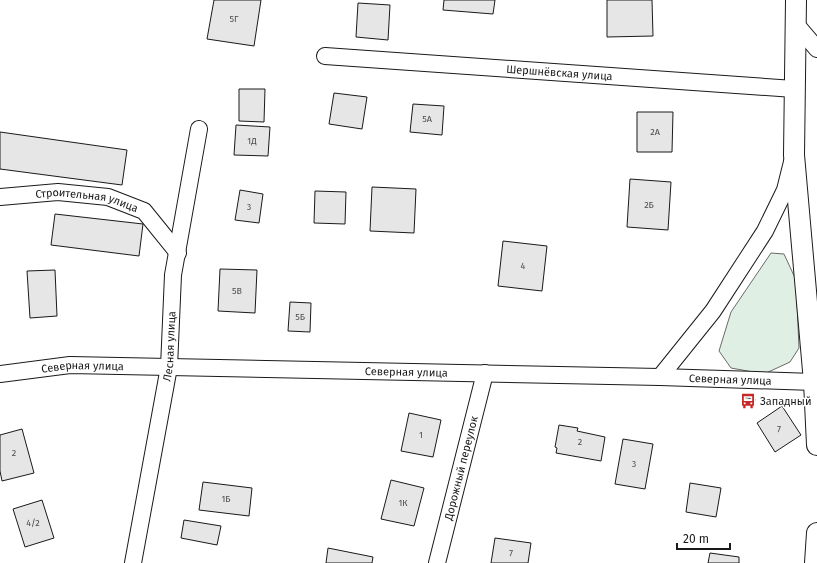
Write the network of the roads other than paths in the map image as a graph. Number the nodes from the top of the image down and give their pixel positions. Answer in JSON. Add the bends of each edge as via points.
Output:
{"nodes":[{"id":1,"x":796,"y":0,"type":"edge"},
{"id":2,"x":795,"y":23,"type":"junction"},
{"id":3,"x":817,"y":49,"type":"edge"},
{"id":4,"x":325,"y":56,"type":"dead end"},
{"id":5,"x":794,"y":89,"type":"junction"},
{"id":6,"x":199,"y":129,"type":"dead end"},
{"id":7,"x":794,"y":155,"type":"junction"},
{"id":8,"x":0,"y":197,"type":"edge"},
{"id":9,"x":178,"y":252,"type":"junction"},
{"id":10,"x":169,"y":366,"type":"junction"},
{"id":11,"x":485,"y":373,"type":"junction"},
{"id":12,"x":0,"y":374,"type":"edge"},
{"id":13,"x":660,"y":377,"type":"junction"},
{"id":14,"x":814,"y":382,"type":"junction"},
{"id":15,"x":817,"y":445,"type":"edge"},
{"id":16,"x":817,"y":532,"type":"edge"},
{"id":17,"x":133,"y":563,"type":"edge"},
{"id":18,"x":437,"y":563,"type":"edge"},
{"id":19,"x":815,"y":563,"type":"edge"}],
"edges":[{"from":1,"to":2,"type":"street"},
{"from":2,"to":3,"type":"street"},
{"from":2,"to":5,"type":"street"},
{"from":4,"to":5,"type":"street","name":"Шершнёвская улица"},
{"from":5,"to":7,"type":"street"},
{"from":6,"to":9,"type":"street","name":"Лесная улица"},
{"from":7,"to":13,"type":"street","via":[[785,190],[765,231],[713,312]]},
{"from":7,"to":14,"type":"street"},
{"from":8,"to":9,"type":"street","name":"Строительная улица","via":[[58,192],[108,197],[144,211]]},
{"from":9,"to":10,"type":"street","name":"Лесная улица","via":[[173,275]]},
{"from":10,"to":11,"type":"street","name":"Северная улица"},
{"from":10,"to":12,"type":"street","name":"Северная улица","via":[[70,365]]},
{"from":10,"to":17,"type":"street","name":"Лесная улица"},
{"from":11,"to":13,"type":"street","name":"Северная улица"},
{"from":11,"to":18,"type":"street","name":"Дорожный переулок"},
{"from":13,"to":14,"type":"street","name":"Северная улица"},
{"from":14,"to":15,"type":"street"},
{"from":16,"to":19,"type":"street"}]}
